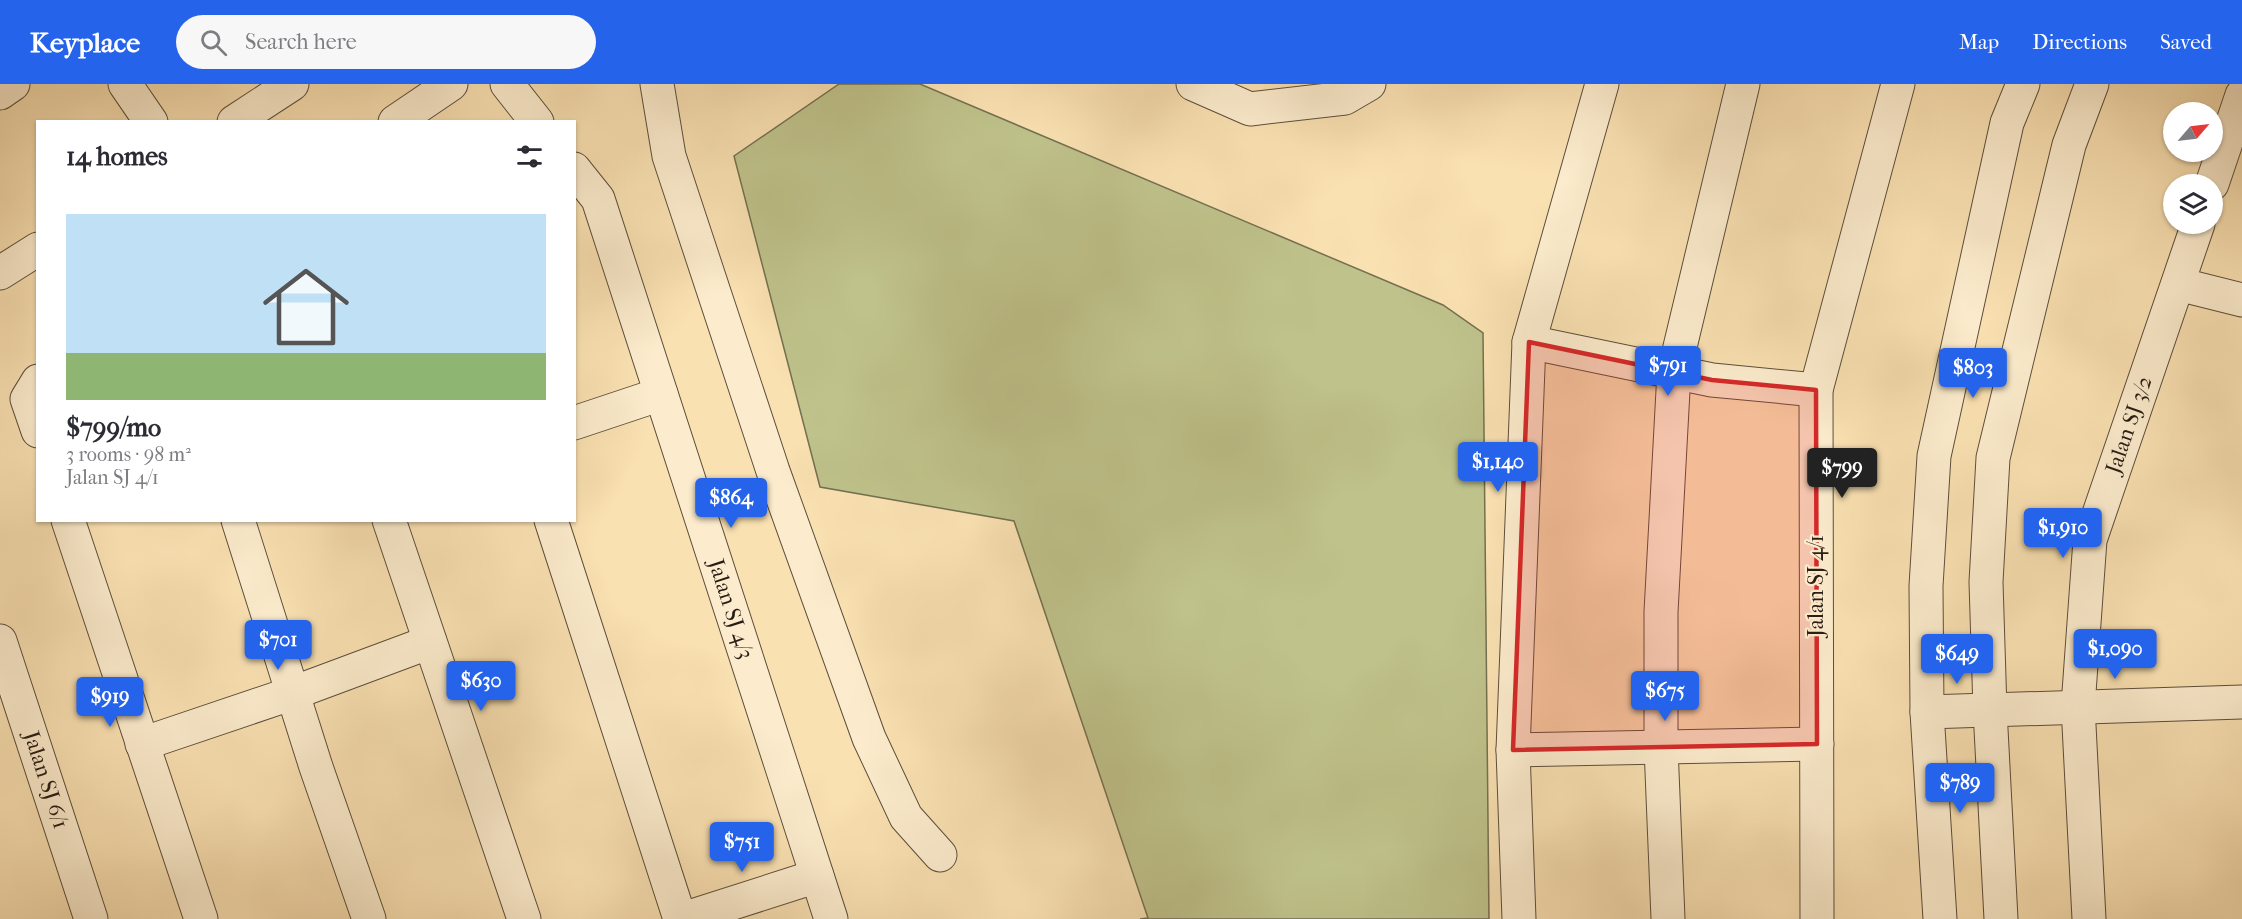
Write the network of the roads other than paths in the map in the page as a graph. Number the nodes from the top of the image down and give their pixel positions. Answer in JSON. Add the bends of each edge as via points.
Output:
{"nodes":[{"id":1,"x":14,"y":84,"type":"edge"},
{"id":2,"x":125,"y":84,"type":"edge"},
{"id":3,"x":292,"y":84,"type":"edge"},
{"id":4,"x":452,"y":84,"type":"edge"},
{"id":5,"x":507,"y":84,"type":"edge"},
{"id":6,"x":657,"y":84,"type":"edge"},
{"id":7,"x":1193,"y":84,"type":"edge"},
{"id":8,"x":1369,"y":84,"type":"edge"},
{"id":9,"x":1602,"y":84,"type":"edge"},
{"id":10,"x":1743,"y":84,"type":"edge"},
{"id":11,"x":1898,"y":84,"type":"edge"},
{"id":12,"x":2023,"y":84,"type":"edge"},
{"id":13,"x":2092,"y":84,"type":"edge"},
{"id":14,"x":0,"y":93,"type":"edge"},
{"id":15,"x":2242,"y":95,"type":"edge"},
{"id":16,"x":150,"y":120,"type":"edge"},
{"id":17,"x":237,"y":120,"type":"edge"},
{"id":18,"x":398,"y":120,"type":"edge"},
{"id":19,"x":535,"y":120,"type":"edge"},
{"id":20,"x":576,"y":172,"type":"edge"},
{"id":21,"x":2215,"y":174,"type":"edge"},
{"id":22,"x":2195,"y":234,"type":"edge"},
{"id":23,"x":36,"y":250,"type":"edge"},
{"id":24,"x":0,"y":273,"type":"edge"},
{"id":25,"x":2178,"y":284,"type":"junction"},
{"id":26,"x":2242,"y":300,"type":"edge"},
{"id":27,"x":1529,"y":342,"type":"junction"},
{"id":28,"x":1674,"y":372,"type":"junction"},
{"id":29,"x":36,"y":384,"type":"edge"},
{"id":30,"x":1816,"y":390,"type":"junction"},
{"id":31,"x":661,"y":394,"type":"junction"},
{"id":32,"x":576,"y":422,"type":"edge"},
{"id":33,"x":36,"y":424,"type":"edge"},
{"id":34,"x":69,"y":522,"type":"edge"},
{"id":35,"x":239,"y":522,"type":"edge"},
{"id":36,"x":390,"y":522,"type":"edge"},
{"id":37,"x":552,"y":522,"type":"edge"},
{"id":38,"x":0,"y":641,"type":"edge"},
{"id":39,"x":430,"y":642,"type":"junction"},
{"id":40,"x":293,"y":693,"type":"junction"},
{"id":41,"x":2242,"y":702,"type":"edge"},
{"id":42,"x":2078,"y":706,"type":"junction"},
{"id":43,"x":1990,"y":710,"type":"junction"},
{"id":44,"x":1927,"y":712,"type":"junction"},
{"id":45,"x":142,"y":744,"type":"junction"},
{"id":46,"x":1817,"y":744,"type":"junction"},
{"id":47,"x":1661,"y":747,"type":"junction"},
{"id":48,"x":1513,"y":750,"type":"junction"},
{"id":49,"x":940,"y":855,"type":"dead end"},
{"id":50,"x":817,"y":876,"type":"junction"},
{"id":51,"x":92,"y":919,"type":"edge"},
{"id":52,"x":201,"y":919,"type":"edge"},
{"id":53,"x":369,"y":919,"type":"edge"},
{"id":54,"x":524,"y":919,"type":"edge"},
{"id":55,"x":682,"y":919,"type":"edge"},
{"id":56,"x":831,"y":919,"type":"edge"},
{"id":57,"x":1520,"y":919,"type":"edge"},
{"id":58,"x":1668,"y":919,"type":"edge"},
{"id":59,"x":1817,"y":919,"type":"edge"},
{"id":60,"x":1940,"y":919,"type":"edge"},
{"id":61,"x":2001,"y":919,"type":"edge"},
{"id":62,"x":2089,"y":919,"type":"edge"}],
"edges":[{"from":1,"to":14,"type":"street"},
{"from":2,"to":16,"type":"street"},
{"from":3,"to":17,"type":"street"},
{"from":4,"to":18,"type":"street"},
{"from":5,"to":19,"type":"street"},
{"from":6,"to":49,"type":"street","via":[[669,156],[773,471],[869,738],[906,817]]},
{"from":7,"to":8,"type":"street","via":[[1250,109],[1345,98]]},
{"from":9,"to":27,"type":"street"},
{"from":10,"to":28,"type":"street"},
{"from":11,"to":30,"type":"street","name":"Jalan SJ 4/1"},
{"from":12,"to":44,"type":"street","via":[[2007,123],[1934,456],[1926,586]]},
{"from":13,"to":43,"type":"street","via":[[2069,145],[1993,458],[1986,582]]},
{"from":15,"to":21,"type":"street"},
{"from":20,"to":31,"type":"street","name":"Jalan SJ 4/3","via":[[598,199]]},
{"from":22,"to":25,"type":"street","name":"Jalan SJ 3/2"},
{"from":23,"to":24,"type":"street"},
{"from":25,"to":26,"type":"street"},
{"from":25,"to":42,"type":"street","name":"Jalan SJ 3/2","via":[[2090,540]]},
{"from":27,"to":28,"type":"street"},
{"from":27,"to":48,"type":"street"},
{"from":28,"to":30,"type":"street","via":[[1712,380]]},
{"from":28,"to":47,"type":"street","via":[[1661,612]]},
{"from":29,"to":33,"type":"street","via":[[27,399]]},
{"from":30,"to":46,"type":"street","name":"Jalan SJ 4/1"},
{"from":31,"to":32,"type":"street"},
{"from":31,"to":50,"type":"street","name":"Jalan SJ 4/3"},
{"from":34,"to":45,"type":"street"},
{"from":35,"to":40,"type":"street"},
{"from":36,"to":39,"type":"street"},
{"from":37,"to":55,"type":"street"},
{"from":38,"to":51,"type":"street","name":"Jalan SJ 6/1"},
{"from":39,"to":40,"type":"street"},
{"from":39,"to":54,"type":"street"},
{"from":40,"to":45,"type":"street"},
{"from":40,"to":53,"type":"street"},
{"from":41,"to":42,"type":"street"},
{"from":42,"to":43,"type":"street"},
{"from":42,"to":62,"type":"street","name":"Jalan SJ 3/2"},
{"from":43,"to":44,"type":"street"},
{"from":43,"to":61,"type":"street"},
{"from":44,"to":60,"type":"street"},
{"from":45,"to":52,"type":"street"},
{"from":46,"to":47,"type":"street"},
{"from":46,"to":59,"type":"street","name":"Jalan SJ 4/1"},
{"from":47,"to":48,"type":"street"},
{"from":47,"to":58,"type":"street"},
{"from":48,"to":57,"type":"street"},
{"from":50,"to":55,"type":"street"},
{"from":50,"to":56,"type":"street","name":"Jalan SJ 4/3"}]}
